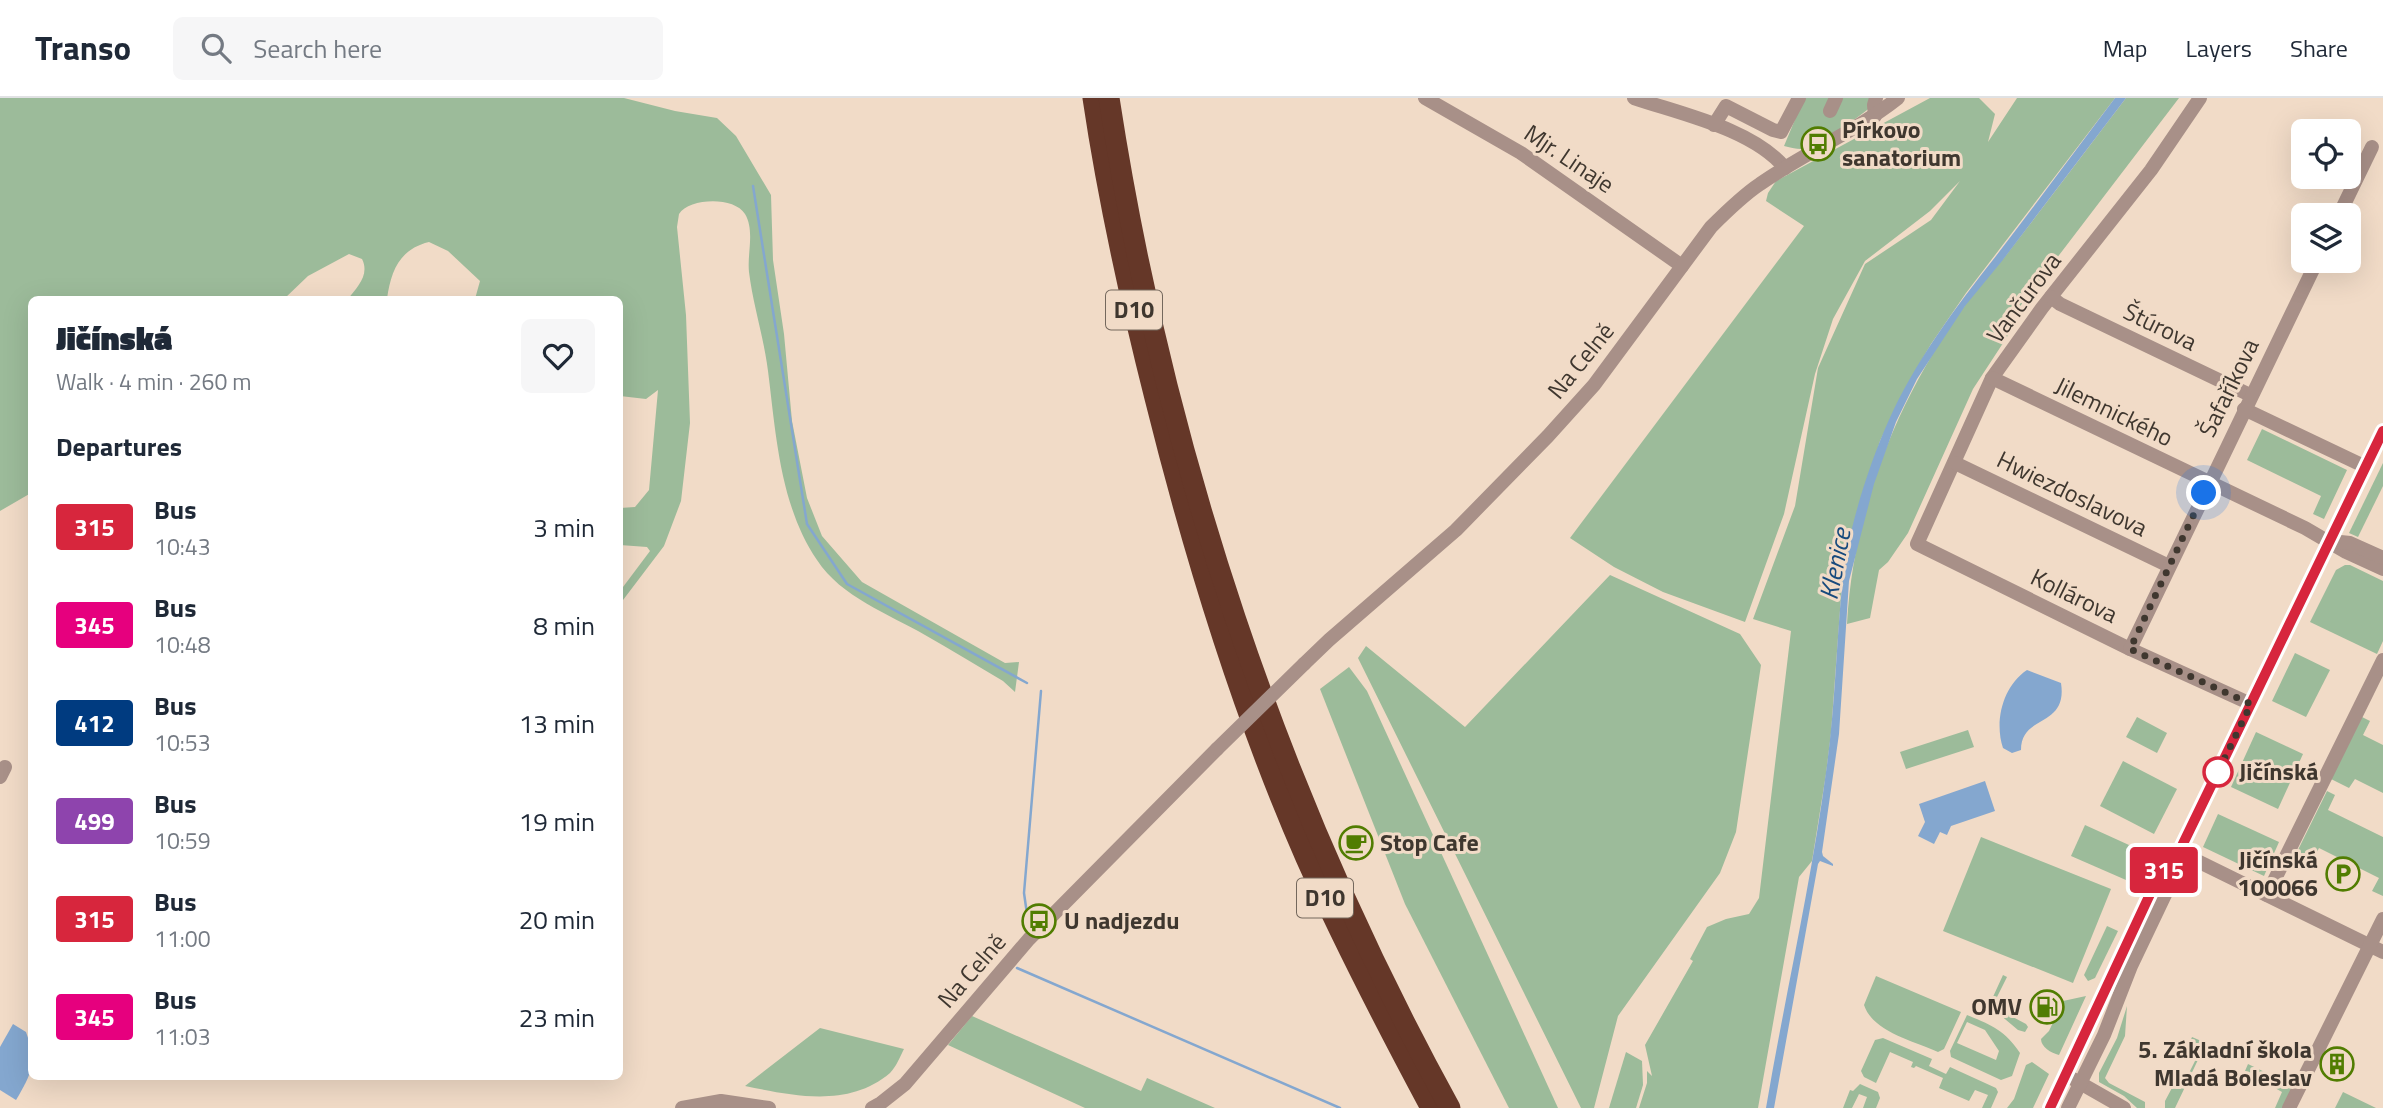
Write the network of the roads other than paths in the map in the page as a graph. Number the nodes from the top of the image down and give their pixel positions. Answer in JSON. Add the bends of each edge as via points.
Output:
{"nodes":[{"id":1,"x":1093,"y":98,"type":"edge"},
{"id":2,"x":1110,"y":98,"type":"edge"},
{"id":3,"x":1425,"y":98,"type":"edge"},
{"id":4,"x":1634,"y":98,"type":"edge"},
{"id":5,"x":1799,"y":98,"type":"edge"},
{"id":6,"x":1876,"y":98,"type":"edge"},
{"id":7,"x":1898,"y":98,"type":"edge"},
{"id":8,"x":2200,"y":98,"type":"edge"},
{"id":9,"x":1728,"y":102,"type":"edge"},
{"id":10,"x":1875,"y":116,"type":"junction"},
{"id":11,"x":1714,"y":125,"type":"junction"},
{"id":12,"x":2372,"y":147,"type":"dead end"},
{"id":13,"x":1785,"y":168,"type":"junction"},
{"id":14,"x":2345,"y":203,"type":"edge"},
{"id":15,"x":1682,"y":265,"type":"junction"},
{"id":16,"x":2311,"y":273,"type":"edge"},
{"id":17,"x":2051,"y":297,"type":"junction"},
{"id":18,"x":1992,"y":378,"type":"junction"},
{"id":19,"x":2247,"y":402,"type":"junction"},
{"id":20,"x":2383,"y":431,"type":"edge"},
{"id":21,"x":1955,"y":463,"type":"junction"},
{"id":22,"x":2366,"y":467,"type":"junction"},
{"id":23,"x":2208,"y":482,"type":"junction"},
{"id":24,"x":2329,"y":541,"type":"junction"},
{"id":25,"x":1917,"y":544,"type":"joint"},
{"id":26,"x":2383,"y":558,"type":"edge"},
{"id":27,"x":2169,"y":566,"type":"junction"},
{"id":28,"x":2383,"y":569,"type":"edge"},
{"id":29,"x":2130,"y":649,"type":"junction"},
{"id":30,"x":2382,"y":666,"type":"edge"},
{"id":31,"x":2251,"y":704,"type":"junction"},
{"id":32,"x":2179,"y":852,"type":"junction"},
{"id":33,"x":2267,"y":895,"type":"junction"},
{"id":34,"x":2383,"y":919,"type":"edge"},
{"id":35,"x":2376,"y":949,"type":"edge"},
{"id":36,"x":2066,"y":1074,"type":"junction"},
{"id":37,"x":2080,"y":1083,"type":"junction"},
{"id":38,"x":876,"y":1106,"type":"edge"},
{"id":39,"x":682,"y":1108,"type":"edge"},
{"id":40,"x":769,"y":1108,"type":"edge"},
{"id":41,"x":1431,"y":1108,"type":"edge"},
{"id":42,"x":1450,"y":1108,"type":"edge"},
{"id":43,"x":2050,"y":1108,"type":"edge"},
{"id":44,"x":2068,"y":1108,"type":"edge"},
{"id":45,"x":2124,"y":1108,"type":"edge"},
{"id":46,"x":2289,"y":1108,"type":"edge"}],
"edges":[{"from":1,"to":41,"type":"highway","number":"D10","via":[[1144,356],[1186,519],[1228,656],[1306,857]]},
{"from":2,"to":42,"type":"highway","number":"D10","via":[[1159,353],[1202,514],[1241,633],[1320,839],[1387,986]]},
{"from":3,"to":15,"type":"street","name":"Mjr. Linaje","via":[[1521,153]]},
{"from":4,"to":11,"type":"street"},
{"from":5,"to":9,"type":"street","via":[[1781,132]]},
{"from":6,"to":10,"type":"street"},
{"from":7,"to":10,"type":"street","name":"Na Celně"},
{"from":8,"to":17,"type":"street","name":"Vančurova","via":[[2151,170]]},
{"from":9,"to":11,"type":"street"},
{"from":10,"to":13,"type":"street","name":"Na Celně"},
{"from":11,"to":13,"type":"street","via":[[1757,144]]},
{"from":12,"to":14,"type":"street"},
{"from":13,"to":15,"type":"street","name":"Na Celně","via":[[1726,212]]},
{"from":15,"to":38,"type":"street","name":"Na Celně","bridge":true,"via":[[1594,385],[1539,445],[1455,530],[1336,633],[1217,749],[1029,939],[905,1084]]},
{"from":16,"to":19,"type":"street","name":"Šafaříkova"},
{"from":17,"to":18,"type":"street","name":"Vančurova"},
{"from":17,"to":19,"type":"street","name":"Štúrova"},
{"from":18,"to":21,"type":"street","name":"Vančurova"},
{"from":18,"to":23,"type":"street","name":"Jilemnického"},
{"from":19,"to":22,"type":"street","name":"Štúrova"},
{"from":19,"to":23,"type":"street","name":"Šafaříkova"},
{"from":20,"to":22,"type":"street"},
{"from":21,"to":25,"type":"street","name":"Vančurova"},
{"from":21,"to":27,"type":"street","name":"Hwiezdoslavova"},
{"from":22,"to":24,"type":"street"},
{"from":23,"to":24,"type":"street","name":"Jilemnického"},
{"from":23,"to":27,"type":"street","name":"Šafaříkova"},
{"from":24,"to":26,"type":"street","name":"Jilemnického","via":[[2350,543]]},
{"from":24,"to":28,"type":"street","name":"Jilemnického"},
{"from":24,"to":31,"type":"street"},
{"from":25,"to":29,"type":"street","name":"Kollárova"},
{"from":27,"to":29,"type":"street","name":"Šafaříkova"},
{"from":29,"to":31,"type":"street","name":"Kollárova"},
{"from":30,"to":33,"type":"street"},
{"from":31,"to":32,"type":"street"},
{"from":32,"to":33,"type":"street"},
{"from":32,"to":36,"type":"street","via":[[2159,875]]},
{"from":32,"to":37,"type":"street","via":[[2172,880]]},
{"from":33,"to":35,"type":"street"},
{"from":34,"to":35,"type":"street"},
{"from":35,"to":46,"type":"street"},
{"from":36,"to":37,"type":"street"},
{"from":36,"to":43,"type":"street"},
{"from":37,"to":44,"type":"street"},
{"from":37,"to":45,"type":"street"},
{"from":39,"to":40,"type":"street","via":[[721,1101]]}]}
